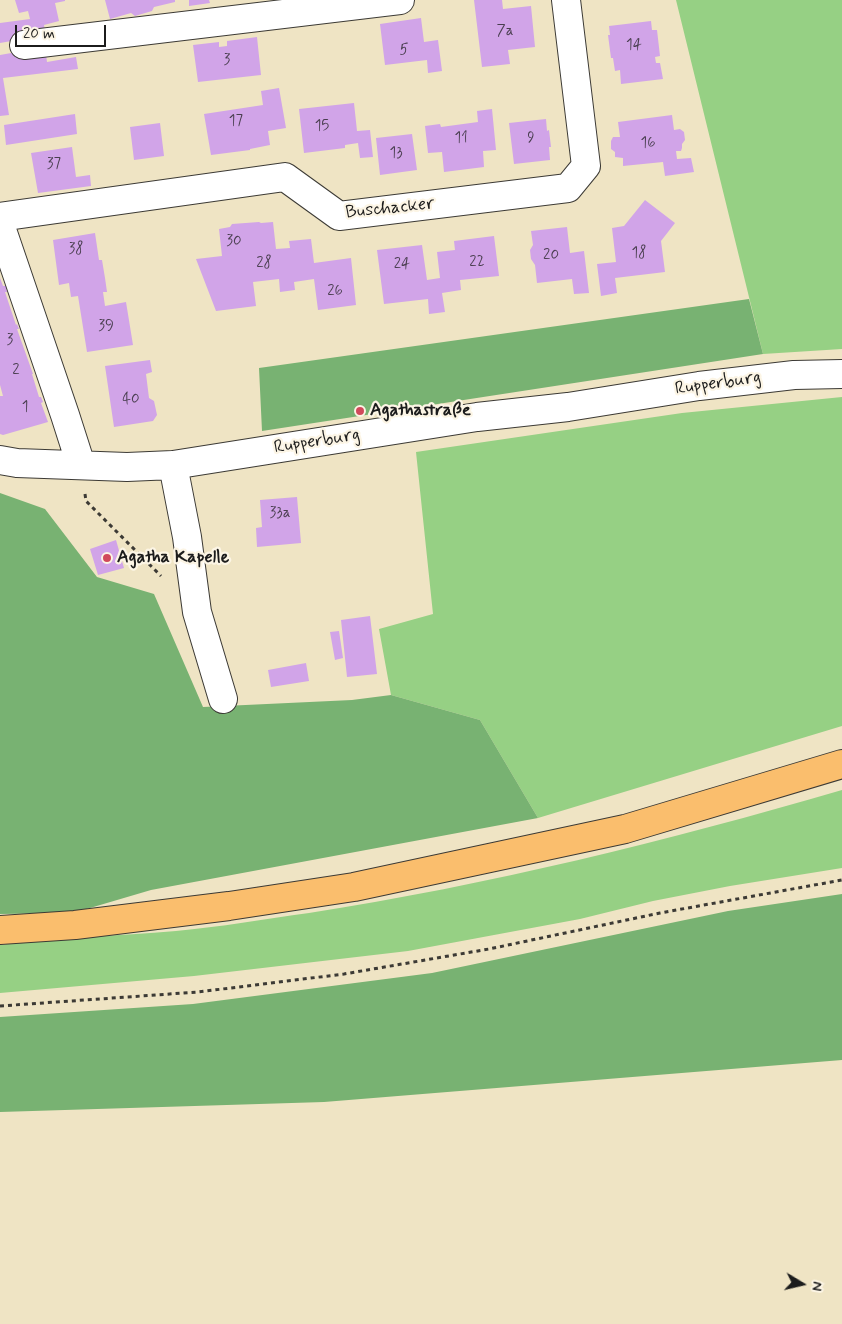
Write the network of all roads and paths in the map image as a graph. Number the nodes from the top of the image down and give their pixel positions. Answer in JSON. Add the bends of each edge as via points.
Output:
{"nodes":[{"id":1,"x":400,"y":0,"type":"edge"},
{"id":2,"x":566,"y":0,"type":"edge"},
{"id":3,"x":24,"y":45,"type":"dead end"},
{"id":4,"x":0,"y":217,"type":"edge"},
{"id":5,"x":0,"y":224,"type":"edge"},
{"id":6,"x":842,"y":374,"type":"edge"},
{"id":7,"x":0,"y":460,"type":"edge"},
{"id":8,"x":81,"y":465,"type":"junction"},
{"id":9,"x":173,"y":465,"type":"junction"},
{"id":10,"x":162,"y":577,"type":"dead end"},
{"id":11,"x":223,"y":699,"type":"dead end"},
{"id":12,"x":842,"y":764,"type":"edge"},
{"id":13,"x":842,"y":880,"type":"edge"},
{"id":14,"x":0,"y":930,"type":"edge"},
{"id":15,"x":0,"y":1006,"type":"edge"}],
"edges":[{"from":1,"to":3,"type":"street"},
{"from":2,"to":4,"type":"street","name":"Buschacker","via":[[586,166],[568,188],[339,216],[285,177]]},
{"from":5,"to":8,"type":"street"},
{"from":6,"to":9,"type":"street","name":"Rupperburg","via":[[794,375],[699,386]]},
{"from":7,"to":8,"type":"street","name":"Rupperburg"},
{"from":8,"to":9,"type":"street","name":"Rupperburg"},
{"from":8,"to":10,"type":"path","via":[[86,501]]},
{"from":9,"to":11,"type":"street","via":[[198,612]]},
{"from":12,"to":14,"type":"main road","via":[[626,829],[354,887],[75,925]]},
{"from":13,"to":15,"type":"path","via":[[344,974],[198,992]]}]}
